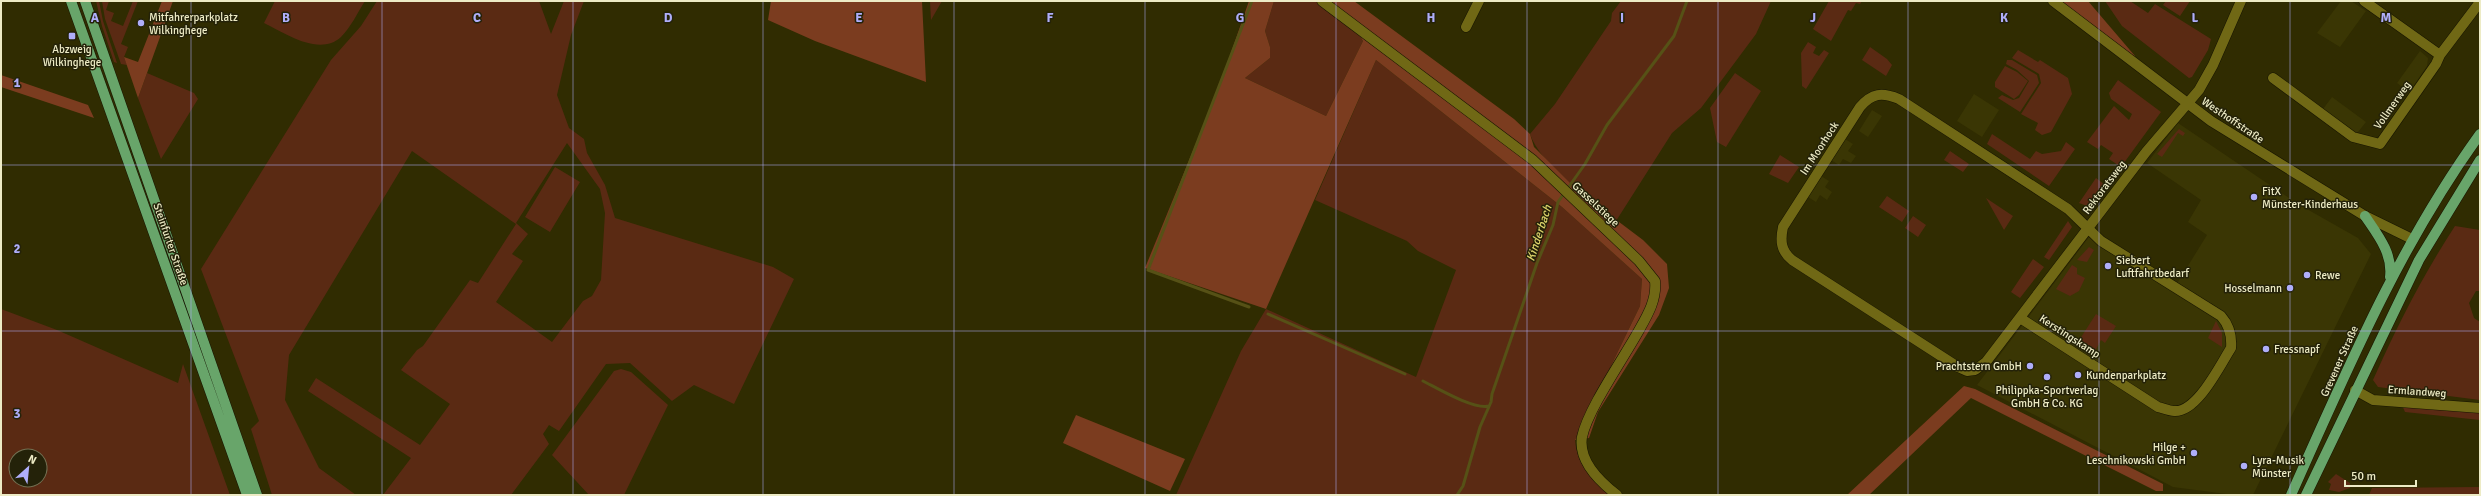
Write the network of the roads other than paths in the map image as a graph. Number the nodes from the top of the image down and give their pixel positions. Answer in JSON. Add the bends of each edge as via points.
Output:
{"nodes":[{"id":1,"x":71,"y":1,"type":"edge"},
{"id":2,"x":85,"y":1,"type":"edge"},
{"id":3,"x":89,"y":1,"type":"edge"},
{"id":4,"x":1322,"y":1,"type":"edge"},
{"id":5,"x":1479,"y":1,"type":"edge"},
{"id":6,"x":2054,"y":1,"type":"edge"},
{"id":7,"x":2241,"y":1,"type":"edge"},
{"id":8,"x":2364,"y":1,"type":"edge"},
{"id":9,"x":2480,"y":2,"type":"edge"},
{"id":10,"x":90,"y":14,"type":"junction"},
{"id":11,"x":1466,"y":27,"type":"dead end"},
{"id":12,"x":2440,"y":55,"type":"junction"},
{"id":13,"x":2273,"y":78,"type":"dead end"},
{"id":14,"x":2187,"y":103,"type":"junction"},
{"id":15,"x":2480,"y":134,"type":"edge"},
{"id":16,"x":2480,"y":160,"type":"edge"},
{"id":17,"x":2365,"y":216,"type":"junction"},
{"id":18,"x":2088,"y":229,"type":"junction"},
{"id":19,"x":2412,"y":239,"type":"junction"},
{"id":20,"x":2426,"y":246,"type":"junction"},
{"id":21,"x":2390,"y":279,"type":"junction"},
{"id":22,"x":2020,"y":318,"type":"junction"},
{"id":23,"x":1967,"y":371,"type":"joint"},
{"id":24,"x":2355,"y":390,"type":"junction"},
{"id":25,"x":2480,"y":408,"type":"edge"},
{"id":26,"x":247,"y":495,"type":"edge"},
{"id":27,"x":258,"y":495,"type":"edge"},
{"id":28,"x":1616,"y":495,"type":"edge"},
{"id":29,"x":2291,"y":495,"type":"edge"},
{"id":30,"x":2306,"y":495,"type":"edge"}],
"edges":[{"from":1,"to":26,"type":"main road","name":"Steinfurter Straße"},
{"from":2,"to":10,"type":"main road","name":"Steinfurter Straße"},
{"from":3,"to":10,"type":"street"},
{"from":4,"to":28,"type":"street","name":"Gasselstiege","via":[[1533,160],[1639,261],[1655,281],[1651,309],[1592,412],[1582,438],[1589,466]]},
{"from":5,"to":11,"type":"street"},
{"from":6,"to":14,"type":"street","name":"Westhoffstraße"},
{"from":7,"to":14,"type":"street","name":"Rektoratsweg","via":[[2213,66],[2199,90]]},
{"from":8,"to":12,"type":"street"},
{"from":9,"to":12,"type":"street","name":"Vollmerweg"},
{"from":10,"to":27,"type":"main road","name":"Steinfurter Straße"},
{"from":12,"to":13,"type":"street","name":"Vollmerweg","via":[[2380,144],[2354,137]]},
{"from":14,"to":17,"type":"street","name":"Westhoffstraße","via":[[2228,132]]},
{"from":14,"to":18,"type":"street","name":"Rektoratsweg","via":[[2168,123]]},
{"from":15,"to":19,"type":"main road","name":"Grevener Straße","via":[[2461,159]]},
{"from":16,"to":20,"type":"main road"},
{"from":17,"to":19,"type":"street","name":"Westhoffstraße"},
{"from":17,"to":21,"type":"main road","via":[[2384,246],[2390,261]]},
{"from":18,"to":22,"type":"street","name":"Rektoratsweg"},
{"from":18,"to":22,"type":"street","name":"Kerstingskamp","via":[[2101,241],[2225,320],[2231,333],[2231,348],[2200,396],[2191,405],[2174,411],[2158,407]]},
{"from":18,"to":23,"type":"street","name":"Im Moorhock","via":[[2068,209],[1899,99],[1880,93],[1869,97],[1860,107],[1786,220],[1781,236],[1783,251],[1792,260]]},
{"from":19,"to":20,"type":"main road"},
{"from":19,"to":21,"type":"main road","name":"Grevener Straße"},
{"from":20,"to":24,"type":"main road"},
{"from":21,"to":29,"type":"main road","name":"Grevener Straße"},
{"from":22,"to":23,"type":"street","name":"Rektoratsweg","via":[[1984,365]]},
{"from":24,"to":25,"type":"street","name":"Ermlandweg","via":[[2373,400]]},
{"from":24,"to":30,"type":"main road"}]}
